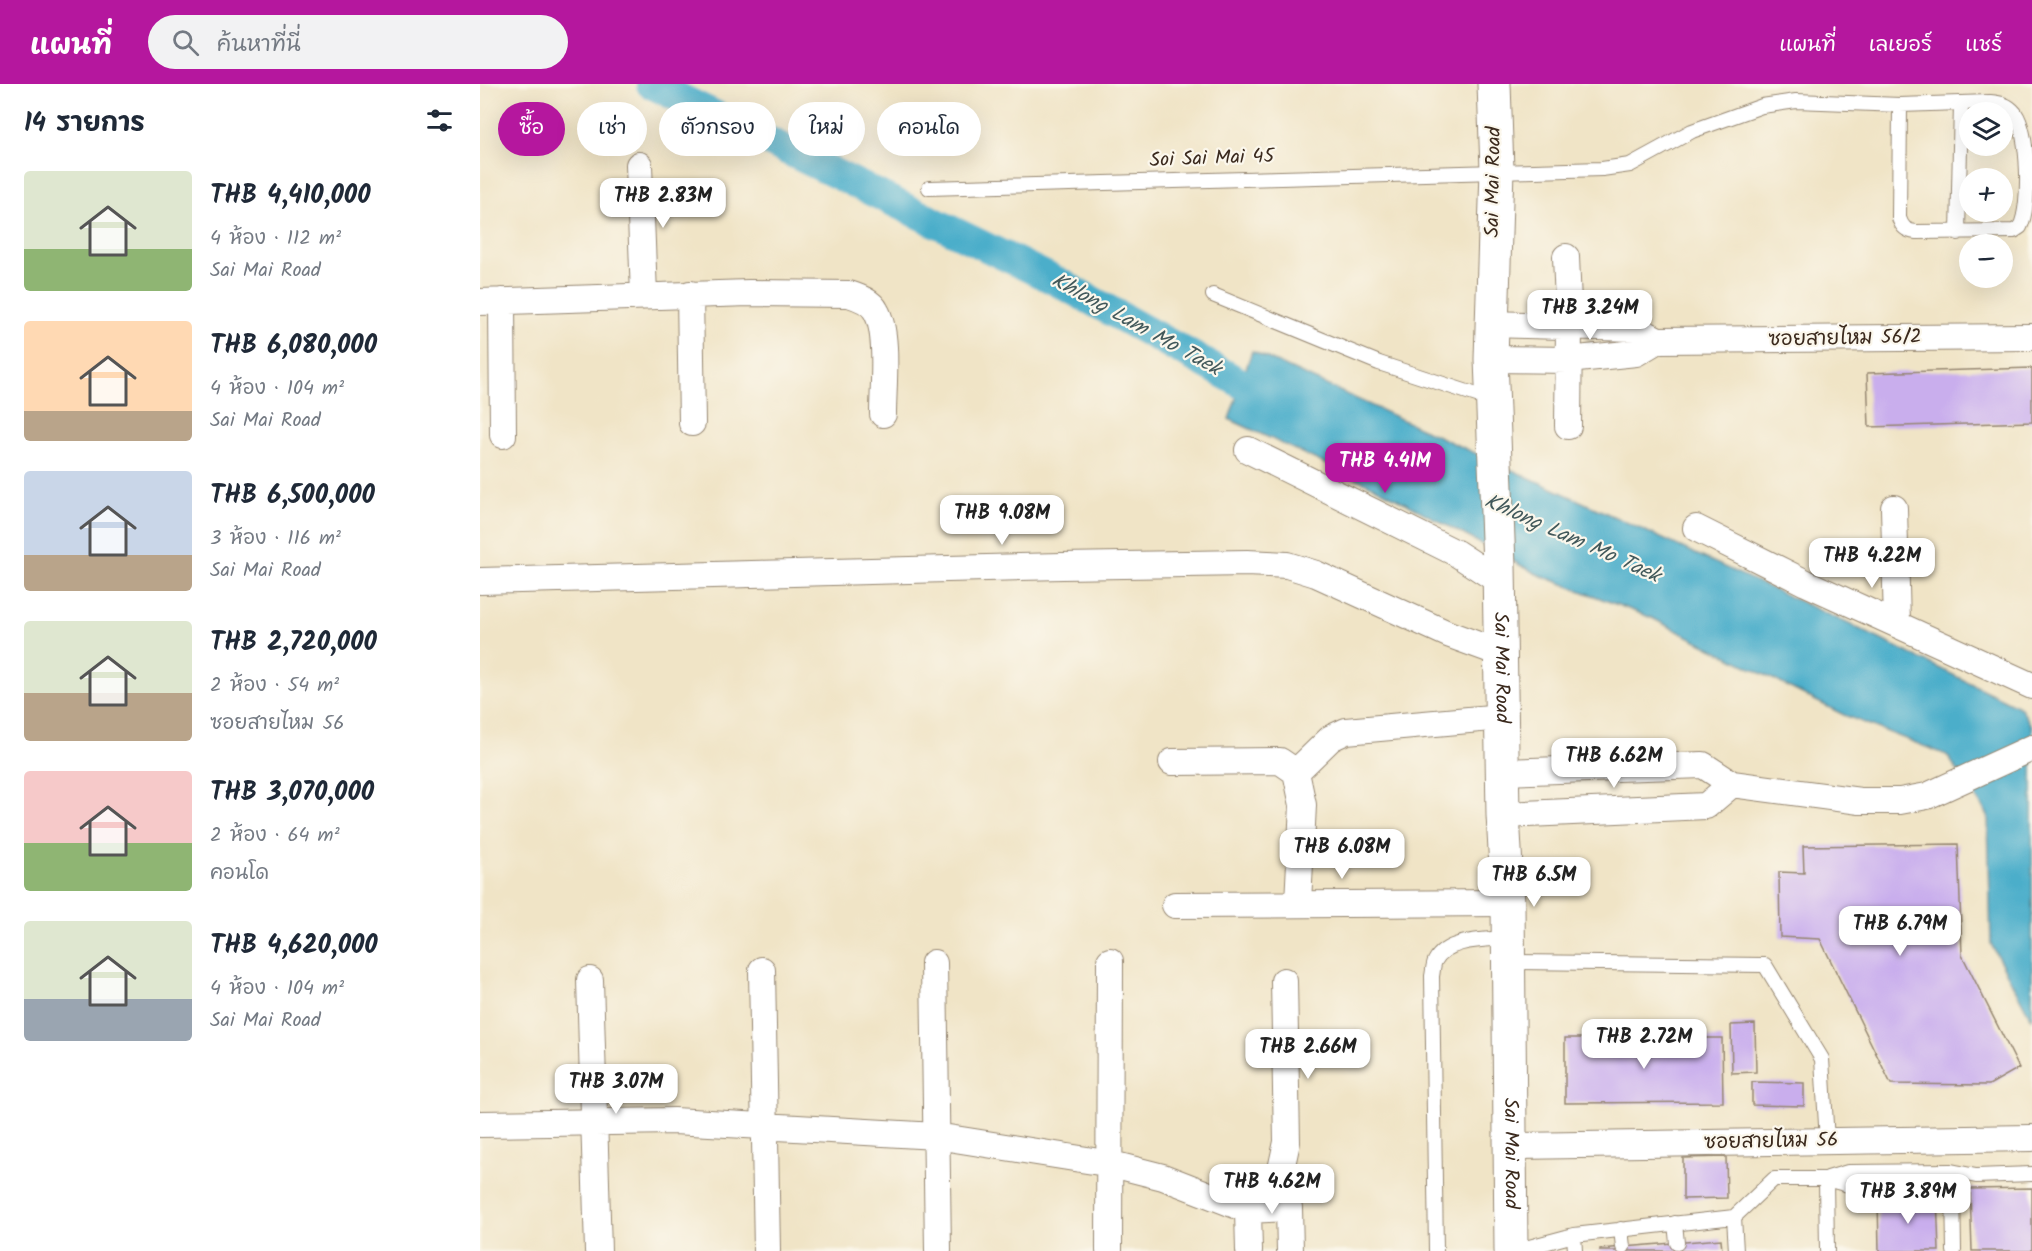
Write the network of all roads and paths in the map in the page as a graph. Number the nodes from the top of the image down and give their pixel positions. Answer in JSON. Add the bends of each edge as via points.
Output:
{"nodes":[{"id":1,"x":1494,"y":84,"type":"edge"},
{"id":2,"x":1959,"y":104,"type":"edge"},
{"id":3,"x":1900,"y":105,"type":"junction"},
{"id":4,"x":2013,"y":111,"type":"edge"},
{"id":5,"x":1960,"y":156,"type":"edge"},
{"id":6,"x":639,"y":165,"type":"dead end"},
{"id":7,"x":1497,"y":170,"type":"junction"},
{"id":8,"x":929,"y":188,"type":"dead end"},
{"id":9,"x":1958,"y":233,"type":"junction"},
{"id":10,"x":1566,"y":257,"type":"dead end"},
{"id":11,"x":690,"y":294,"type":"junction"},
{"id":12,"x":644,"y":295,"type":"junction"},
{"id":13,"x":1213,"y":295,"type":"dead end"},
{"id":14,"x":491,"y":301,"type":"edge"},
{"id":15,"x":1491,"y":324,"type":"junction"},
{"id":16,"x":1569,"y":325,"type":"junction"},
{"id":17,"x":2032,"y":337,"type":"edge"},
{"id":18,"x":1658,"y":340,"type":"junction"},
{"id":19,"x":1491,"y":359,"type":"junction"},
{"id":20,"x":1568,"y":360,"type":"junction"},
{"id":21,"x":1492,"y":400,"type":"junction"},
{"id":22,"x":884,"y":414,"type":"dead end"},
{"id":23,"x":692,"y":423,"type":"dead end"},
{"id":24,"x":1568,"y":426,"type":"dead end"},
{"id":25,"x":503,"y":435,"type":"dead end"},
{"id":26,"x":1248,"y":450,"type":"dead end"},
{"id":27,"x":1894,"y":508,"type":"dead end"},
{"id":28,"x":1696,"y":528,"type":"dead end"},
{"id":29,"x":1499,"y":573,"type":"junction"},
{"id":30,"x":480,"y":582,"type":"edge"},
{"id":31,"x":1897,"y":624,"type":"junction"},
{"id":32,"x":1500,"y":653,"type":"junction"},
{"id":33,"x":2032,"y":686,"type":"edge"},
{"id":34,"x":1502,"y":717,"type":"junction"},
{"id":35,"x":2032,"y":748,"type":"edge"},
{"id":36,"x":1172,"y":762,"type":"dead end"},
{"id":37,"x":1296,"y":772,"type":"junction"},
{"id":38,"x":1503,"y":772,"type":"junction"},
{"id":39,"x":1732,"y":784,"type":"junction"},
{"id":40,"x":1503,"y":815,"type":"junction"},
{"id":41,"x":1298,"y":902,"type":"junction"},
{"id":42,"x":1508,"y":903,"type":"junction"},
{"id":43,"x":1175,"y":904,"type":"dead end"},
{"id":44,"x":1509,"y":950,"type":"junction"},
{"id":45,"x":1110,"y":961,"type":"dead end"},
{"id":46,"x":934,"y":963,"type":"dead end"},
{"id":47,"x":762,"y":970,"type":"dead end"},
{"id":48,"x":590,"y":980,"type":"dead end"},
{"id":49,"x":1284,"y":981,"type":"dead end"},
{"id":50,"x":594,"y":1122,"type":"junction"},
{"id":51,"x":480,"y":1124,"type":"edge"},
{"id":52,"x":765,"y":1125,"type":"junction"},
{"id":53,"x":936,"y":1136,"type":"junction"},
{"id":54,"x":2032,"y":1138,"type":"edge"},
{"id":55,"x":1827,"y":1141,"type":"junction"},
{"id":56,"x":1510,"y":1146,"type":"junction"},
{"id":57,"x":1112,"y":1164,"type":"junction"},
{"id":58,"x":1280,"y":1174,"type":"junction"},
{"id":59,"x":2032,"y":1174,"type":"edge"},
{"id":60,"x":1826,"y":1179,"type":"junction"},
{"id":61,"x":1289,"y":1208,"type":"junction"},
{"id":62,"x":1248,"y":1210,"type":"junction"},
{"id":63,"x":1734,"y":1217,"type":"junction"},
{"id":64,"x":1675,"y":1223,"type":"junction"},
{"id":65,"x":1621,"y":1229,"type":"junction"},
{"id":66,"x":1574,"y":1235,"type":"junction"},
{"id":67,"x":1677,"y":1243,"type":"dead end"},
{"id":68,"x":1623,"y":1247,"type":"dead end"},
{"id":69,"x":598,"y":1251,"type":"edge"},
{"id":70,"x":767,"y":1251,"type":"edge"},
{"id":71,"x":938,"y":1251,"type":"edge"},
{"id":72,"x":1110,"y":1251,"type":"edge"},
{"id":73,"x":1249,"y":1251,"type":"edge"},
{"id":74,"x":1290,"y":1251,"type":"edge"},
{"id":75,"x":1436,"y":1251,"type":"edge"},
{"id":76,"x":1512,"y":1251,"type":"edge"},
{"id":77,"x":1575,"y":1251,"type":"edge"},
{"id":78,"x":1736,"y":1251,"type":"edge"},
{"id":79,"x":1827,"y":1251,"type":"edge"},
{"id":80,"x":1954,"y":1251,"type":"edge"}],
"edges":[{"from":1,"to":7,"type":"main road","name":"Sai Mai Road"},
{"from":2,"to":3,"type":"lane","name":"Soi Sai Mai 45"},
{"from":3,"to":7,"type":"lane","name":"Soi Sai Mai 45","via":[[1796,101],[1762,106],[1692,131],[1630,165]]},
{"from":3,"to":9,"type":"lane","via":[[1901,225],[1908,231]]},
{"from":4,"to":9,"type":"lane","name":"Soi Sai Mai 45","via":[[2024,133],[2026,208],[2020,227],[2014,231]]},
{"from":5,"to":9,"type":"lane"},
{"from":6,"to":12,"type":"street"},
{"from":7,"to":8,"type":"lane","name":"Soi Sai Mai 45"},
{"from":7,"to":15,"type":"main road","name":"Sai Mai Road"},
{"from":10,"to":16,"type":"street"},
{"from":11,"to":12,"type":"street"},
{"from":11,"to":22,"type":"street","via":[[849,294],[863,299],[876,309],[882,326]]},
{"from":11,"to":23,"type":"street"},
{"from":12,"to":14,"type":"street"},
{"from":13,"to":21,"type":"lane","via":[[1379,363]]},
{"from":14,"to":25,"type":"street"},
{"from":15,"to":16,"type":"street","name":"ซอยสายไหม 56/2"},
{"from":15,"to":19,"type":"main road","name":"Sai Mai Road"},
{"from":16,"to":18,"type":"street","name":"ซอยสายไหม 56/2","via":[[1635,328]]},
{"from":16,"to":20,"type":"street"},
{"from":17,"to":18,"type":"street","name":"ซอยสายไหม 56/2"},
{"from":18,"to":20,"type":"street","name":"ซอยสายไหม 56/2","via":[[1636,353]]},
{"from":19,"to":20,"type":"street","name":"ซอยสายไหม 56/2"},
{"from":19,"to":21,"type":"main road","name":"Sai Mai Road"},
{"from":20,"to":24,"type":"street"},
{"from":21,"to":29,"type":"main road","name":"Sai Mai Road"},
{"from":26,"to":29,"type":"street"},
{"from":27,"to":31,"type":"street"},
{"from":28,"to":31,"type":"street"},
{"from":29,"to":32,"type":"main road","name":"Sai Mai Road"},
{"from":30,"to":32,"type":"street","via":[[1062,566],[1287,565]]},
{"from":31,"to":33,"type":"street"},
{"from":32,"to":34,"type":"main road","name":"Sai Mai Road"},
{"from":34,"to":37,"type":"street","via":[[1346,731],[1331,738]]},
{"from":34,"to":38,"type":"main road","name":"Sai Mai Road"},
{"from":35,"to":39,"type":"street","via":[[1927,796],[1900,801],[1860,801]]},
{"from":36,"to":37,"type":"street","via":[[1280,761]]},
{"from":37,"to":41,"type":"street","via":[[1303,805]]},
{"from":38,"to":39,"type":"street","via":[[1702,765]]},
{"from":38,"to":40,"type":"main road","name":"Sai Mai Road"},
{"from":39,"to":40,"type":"street","via":[[1706,806]]},
{"from":40,"to":42,"type":"main road","name":"Sai Mai Road"},
{"from":41,"to":42,"type":"street"},
{"from":41,"to":43,"type":"street"},
{"from":42,"to":44,"type":"main road","name":"Sai Mai Road"},
{"from":44,"to":55,"type":"lane","via":[[1765,965],[1822,1059]]},
{"from":44,"to":56,"type":"main road","name":"Sai Mai Road"},
{"from":44,"to":75,"type":"lane","via":[[1466,942],[1448,949],[1435,961],[1432,976]]},
{"from":45,"to":57,"type":"street"},
{"from":46,"to":53,"type":"street"},
{"from":47,"to":52,"type":"street"},
{"from":48,"to":50,"type":"street"},
{"from":49,"to":58,"type":"street","via":[[1287,1142]]},
{"from":50,"to":51,"type":"street"},
{"from":50,"to":52,"type":"street"},
{"from":50,"to":69,"type":"street"},
{"from":52,"to":53,"type":"street"},
{"from":52,"to":70,"type":"street"},
{"from":53,"to":57,"type":"street"},
{"from":53,"to":71,"type":"street"},
{"from":54,"to":55,"type":"street","name":"ซอยสายไหม 56"},
{"from":55,"to":56,"type":"street","name":"ซอยสายไหม 56"},
{"from":56,"to":76,"type":"main road","name":"Sai Mai Road"},
{"from":57,"to":62,"type":"street","via":[[1163,1177]]},
{"from":57,"to":72,"type":"street"},
{"from":58,"to":61,"type":"street"},
{"from":58,"to":62,"type":"street"},
{"from":59,"to":60,"type":"lane","via":[[1848,1172]]},
{"from":60,"to":63,"type":"lane","via":[[1774,1179]]},
{"from":60,"to":79,"type":"lane"},
{"from":60,"to":80,"type":"lane","via":[[1857,1187],[1953,1187]]},
{"from":61,"to":62,"type":"street"},
{"from":61,"to":74,"type":"street"},
{"from":62,"to":73,"type":"street"},
{"from":63,"to":64,"type":"lane"},
{"from":63,"to":78,"type":"lane"},
{"from":64,"to":65,"type":"lane"},
{"from":64,"to":67,"type":"lane"},
{"from":65,"to":66,"type":"lane"},
{"from":65,"to":68,"type":"lane"},
{"from":66,"to":76,"type":"lane"},
{"from":66,"to":77,"type":"lane"}]}
